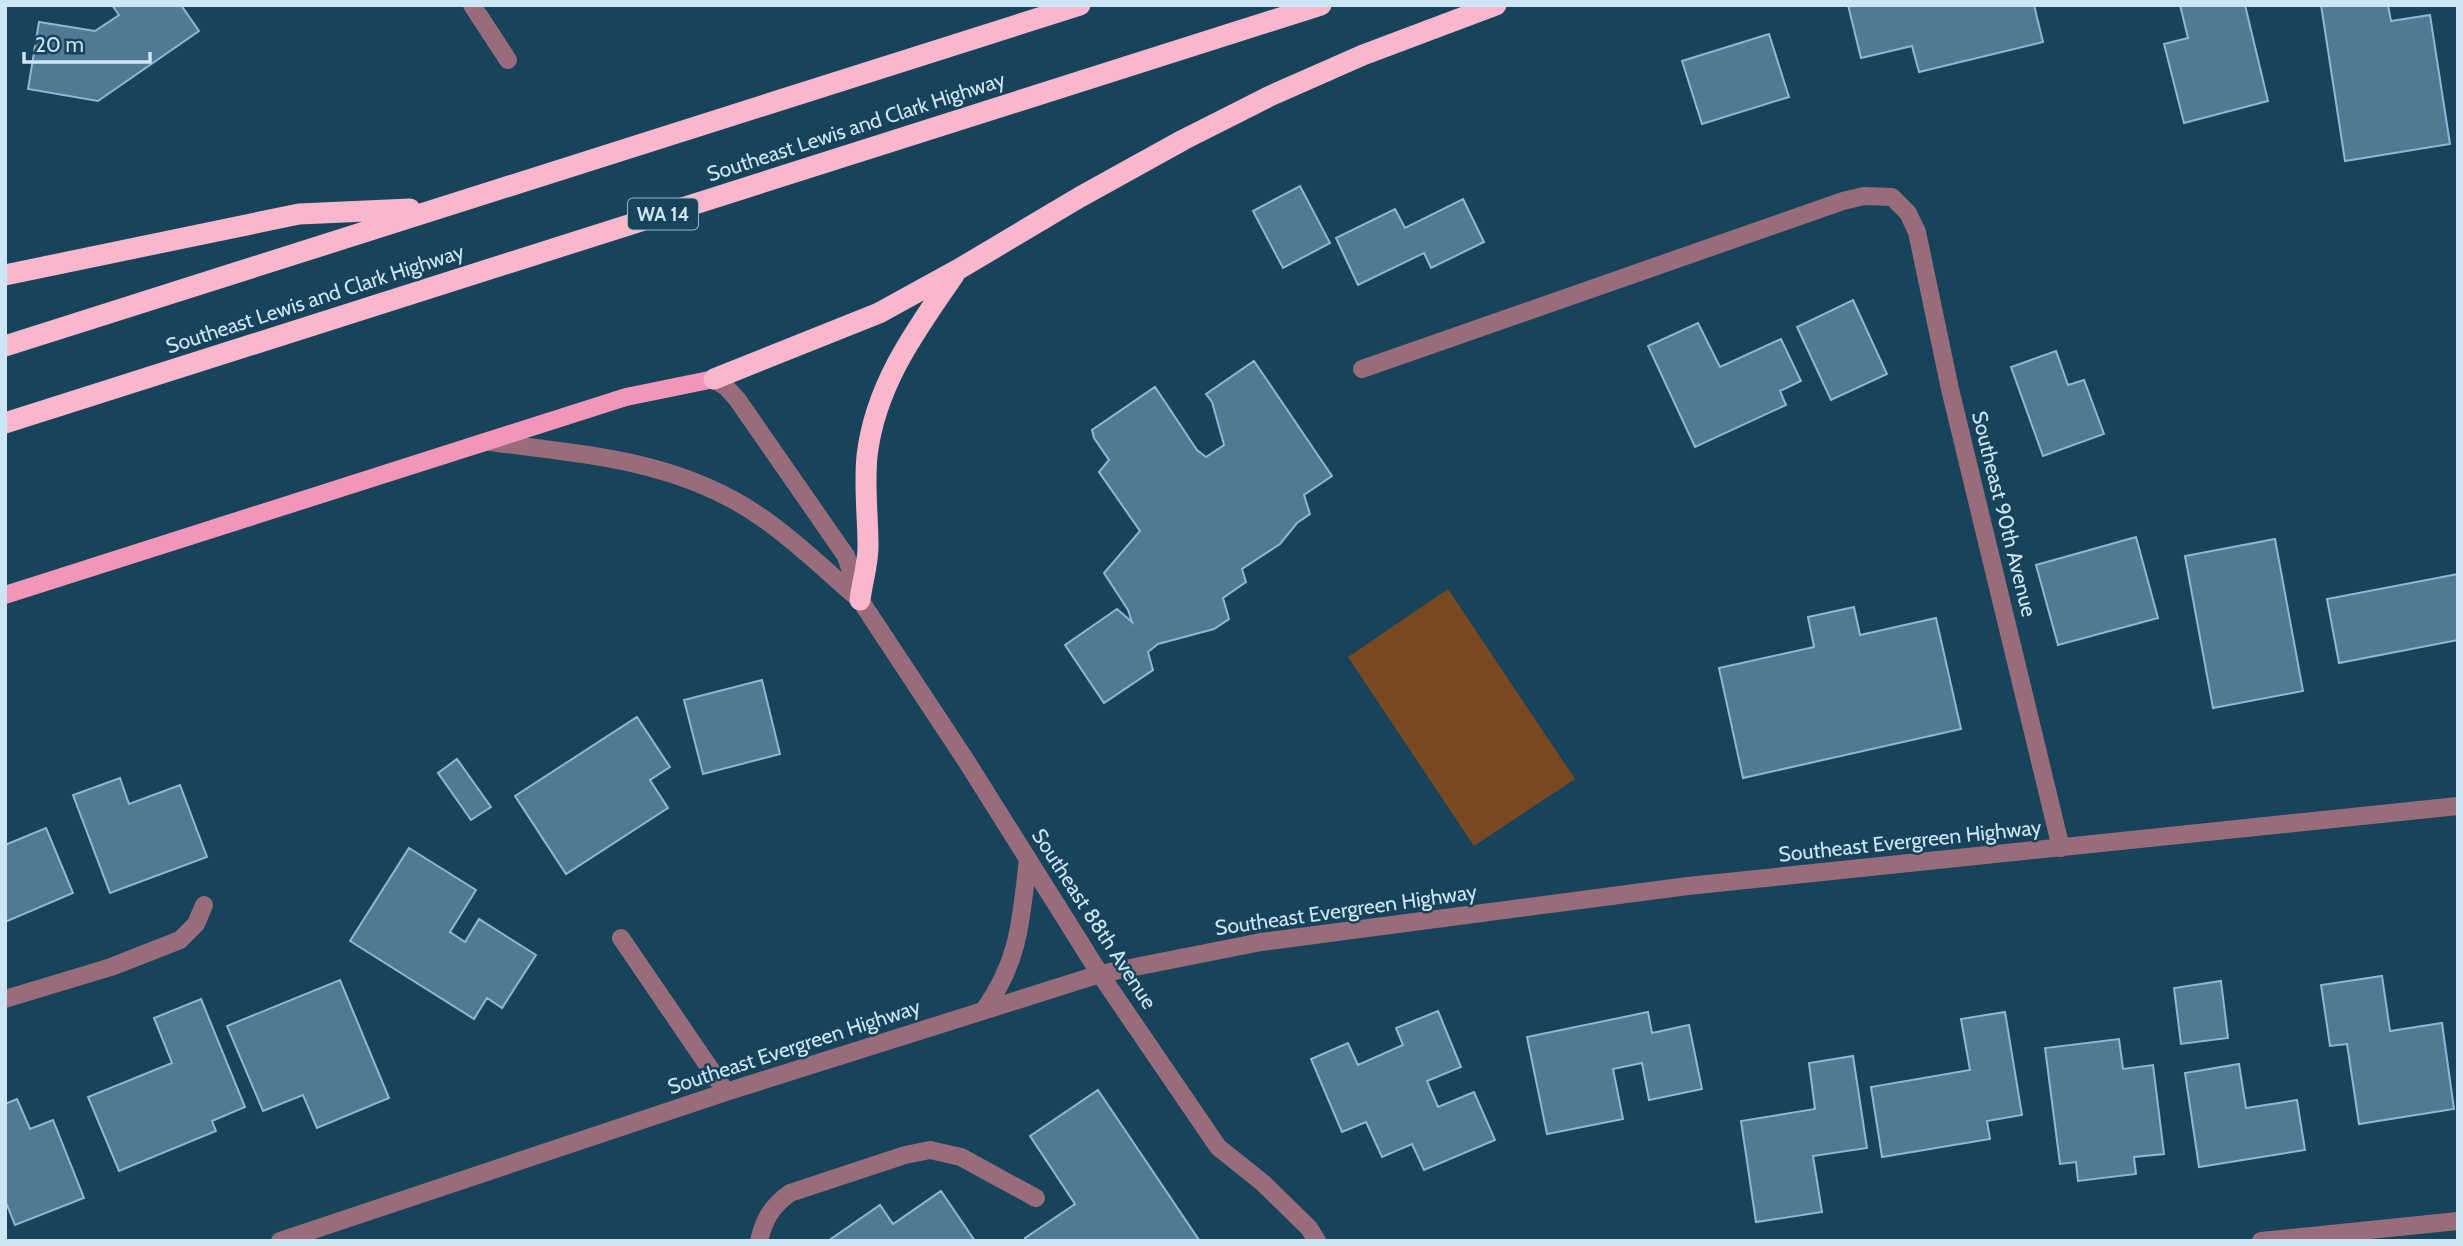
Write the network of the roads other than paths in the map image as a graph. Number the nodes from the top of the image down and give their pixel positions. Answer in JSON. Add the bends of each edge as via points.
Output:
{"nodes":[{"id":1,"x":472,"y":5,"type":"edge"},
{"id":2,"x":1080,"y":5,"type":"edge"},
{"id":3,"x":1321,"y":5,"type":"edge"},
{"id":4,"x":1496,"y":5,"type":"edge"},
{"id":5,"x":508,"y":60,"type":"dead end"},
{"id":6,"x":440,"y":208,"type":"junction"},
{"id":7,"x":959,"y":269,"type":"junction"},
{"id":8,"x":5,"y":275,"type":"edge"},
{"id":9,"x":5,"y":346,"type":"edge"},
{"id":10,"x":1363,"y":369,"type":"dead end"},
{"id":11,"x":714,"y":379,"type":"junction"},
{"id":12,"x":5,"y":424,"type":"edge"},
{"id":13,"x":491,"y":442,"type":"junction"},
{"id":14,"x":5,"y":595,"type":"edge"},
{"id":15,"x":860,"y":600,"type":"junction"},
{"id":16,"x":2458,"y":806,"type":"edge"},
{"id":17,"x":2061,"y":848,"type":"junction"},
{"id":18,"x":1028,"y":859,"type":"junction"},
{"id":19,"x":204,"y":905,"type":"dead end"},
{"id":20,"x":621,"y":938,"type":"dead end"},
{"id":21,"x":1100,"y":974,"type":"junction"},
{"id":22,"x":5,"y":999,"type":"edge"},
{"id":23,"x":984,"y":1010,"type":"junction"},
{"id":24,"x":726,"y":1092,"type":"junction"},
{"id":25,"x":1036,"y":1198,"type":"dead end"},
{"id":26,"x":2458,"y":1221,"type":"edge"},
{"id":27,"x":280,"y":1241,"type":"edge"},
{"id":28,"x":759,"y":1241,"type":"edge"},
{"id":29,"x":1317,"y":1241,"type":"edge"},
{"id":30,"x":2261,"y":1241,"type":"edge"}],
"edges":[{"from":1,"to":5,"type":"street"},
{"from":2,"to":6,"type":"highway"},
{"from":3,"to":12,"type":"highway","name":"Southeast Lewis and Clark Highway","number":"WA 14"},
{"from":4,"to":7,"type":"highway","via":[[1270,96],[1080,197]]},
{"from":6,"to":8,"type":"highway","via":[[299,214]]},
{"from":6,"to":9,"type":"highway"},
{"from":7,"to":11,"type":"highway","via":[[879,313]]},
{"from":7,"to":15,"type":"highway","via":[[905,346],[875,416],[867,453],[868,549]]},
{"from":10,"to":17,"type":"street","name":"Southeast 90th Avenue","via":[[1843,201],[1892,197],[1908,213],[1917,232],[1950,389]]},
{"from":11,"to":13,"type":"main road","via":[[626,397]]},
{"from":11,"to":15,"type":"street","via":[[737,400],[846,556]]},
{"from":13,"to":14,"type":"main road"},
{"from":13,"to":15,"type":"street","via":[[607,456],[687,478],[760,516]]},
{"from":15,"to":18,"type":"street","name":"Southeast 88th Avenue"},
{"from":16,"to":17,"type":"street","name":"Southeast Evergreen Highway"},
{"from":17,"to":21,"type":"street","name":"Southeast Evergreen Highway","via":[[1688,887],[1261,942]]},
{"from":18,"to":21,"type":"street","name":"Southeast 88th Avenue"},
{"from":18,"to":23,"type":"street","via":[[1017,943],[1009,969]]},
{"from":19,"to":22,"type":"street","via":[[197,924],[180,940]]},
{"from":20,"to":24,"type":"street"},
{"from":21,"to":23,"type":"street","name":"Southeast Evergreen Highway"},
{"from":21,"to":29,"type":"street","name":"Southeast 88th Avenue","via":[[1219,1147],[1263,1183]]},
{"from":23,"to":24,"type":"street","name":"Southeast Evergreen Highway"},
{"from":24,"to":27,"type":"street","name":"Southeast Evergreen Highway"},
{"from":25,"to":28,"type":"street","via":[[961,1157],[930,1150],[790,1193],[775,1204],[762,1224]]},
{"from":26,"to":30,"type":"street"}]}
